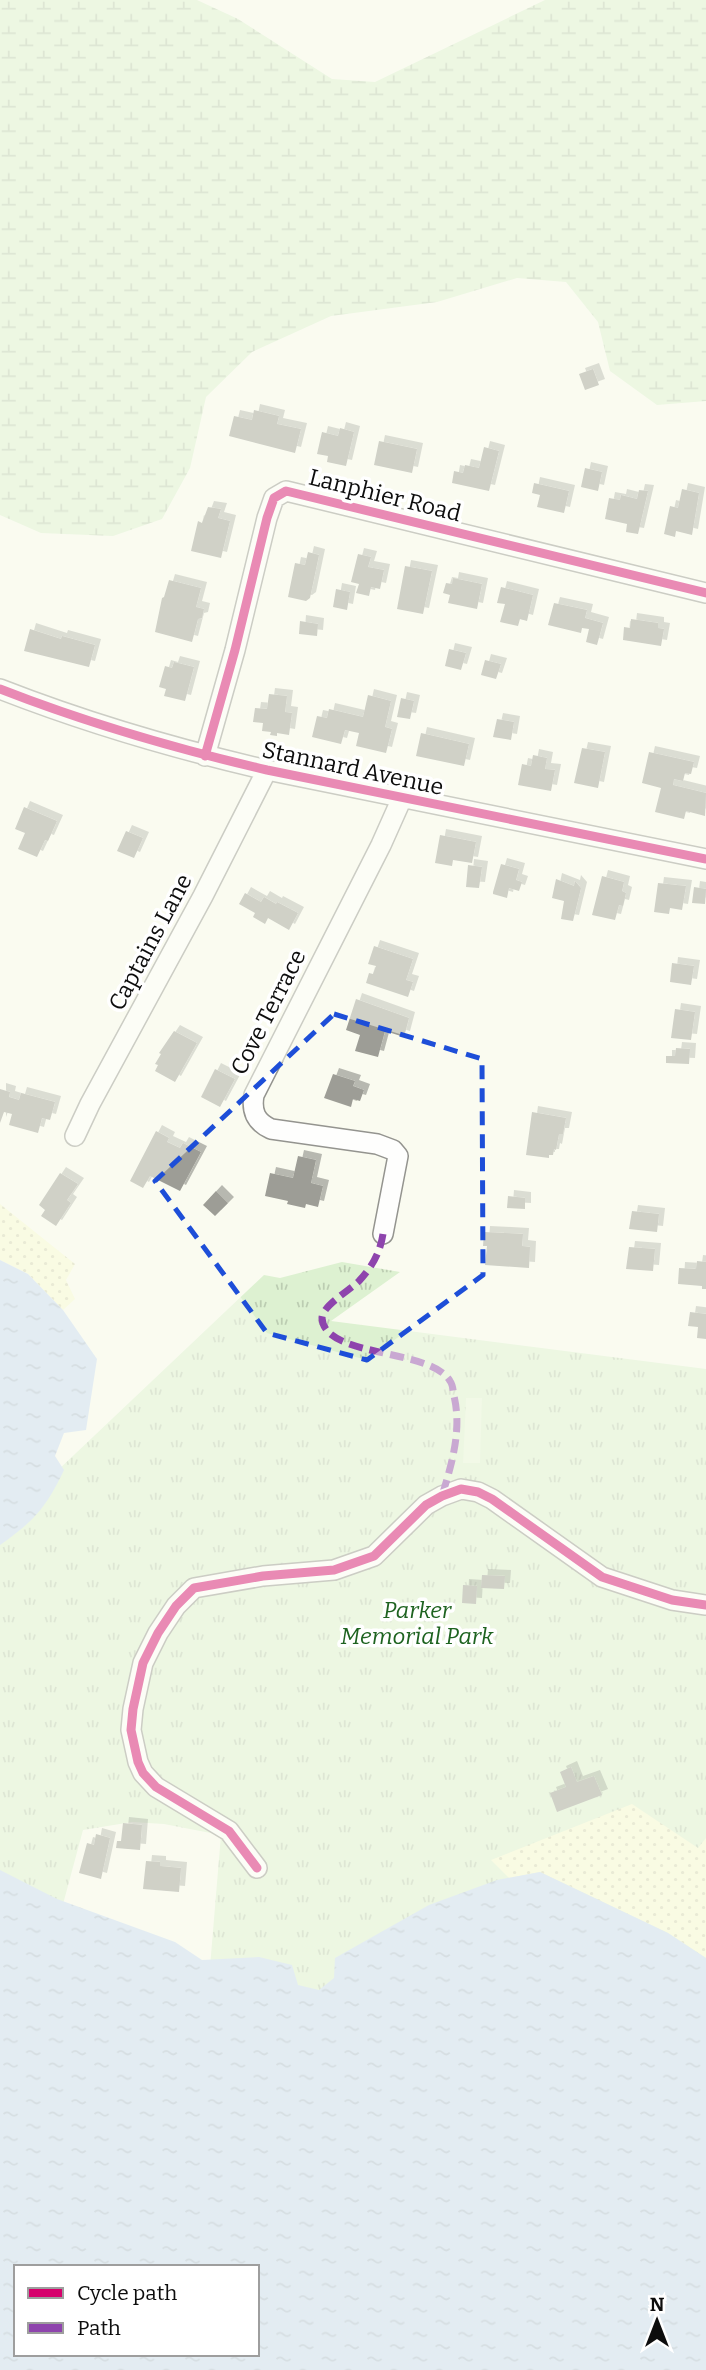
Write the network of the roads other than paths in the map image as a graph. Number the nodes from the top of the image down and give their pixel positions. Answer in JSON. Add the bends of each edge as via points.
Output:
{"nodes":[{"id":1,"x":706,"y":593,"type":"edge"},
{"id":2,"x":0,"y":689,"type":"edge"},
{"id":3,"x":205,"y":756,"type":"junction"},
{"id":4,"x":267,"y":771,"type":"junction"},
{"id":5,"x":402,"y":798,"type":"junction"},
{"id":6,"x":706,"y":859,"type":"edge"},
{"id":7,"x":75,"y":1136,"type":"dead end"},
{"id":8,"x":383,"y":1234,"type":"dead end"},
{"id":9,"x":706,"y":1605,"type":"edge"},
{"id":10,"x":257,"y":1868,"type":"dead end"}],
"edges":[{"from":1,"to":3,"type":"street","name":"Lanphier Road","via":[[286,491],[274,498],[267,518]]},
{"from":2,"to":3,"type":"street","name":"Stannard Avenue","via":[[64,714]]},
{"from":3,"to":4,"type":"street","name":"Stannard Avenue"},
{"from":4,"to":5,"type":"street","name":"Stannard Avenue"},
{"from":4,"to":7,"type":"street","name":"Captains Lane"},
{"from":5,"to":6,"type":"street","name":"Stannard Avenue"},
{"from":5,"to":8,"type":"street","name":"Cove Terrace","via":[[252,1106],[260,1124],[271,1129],[393,1150],[398,1156]]},
{"from":9,"to":10,"type":"street","via":[[672,1600],[602,1577],[492,1499],[461,1489],[426,1505],[374,1556],[334,1570],[194,1588],[176,1606],[143,1663],[131,1730],[138,1762],[156,1787],[229,1831]]}]}
